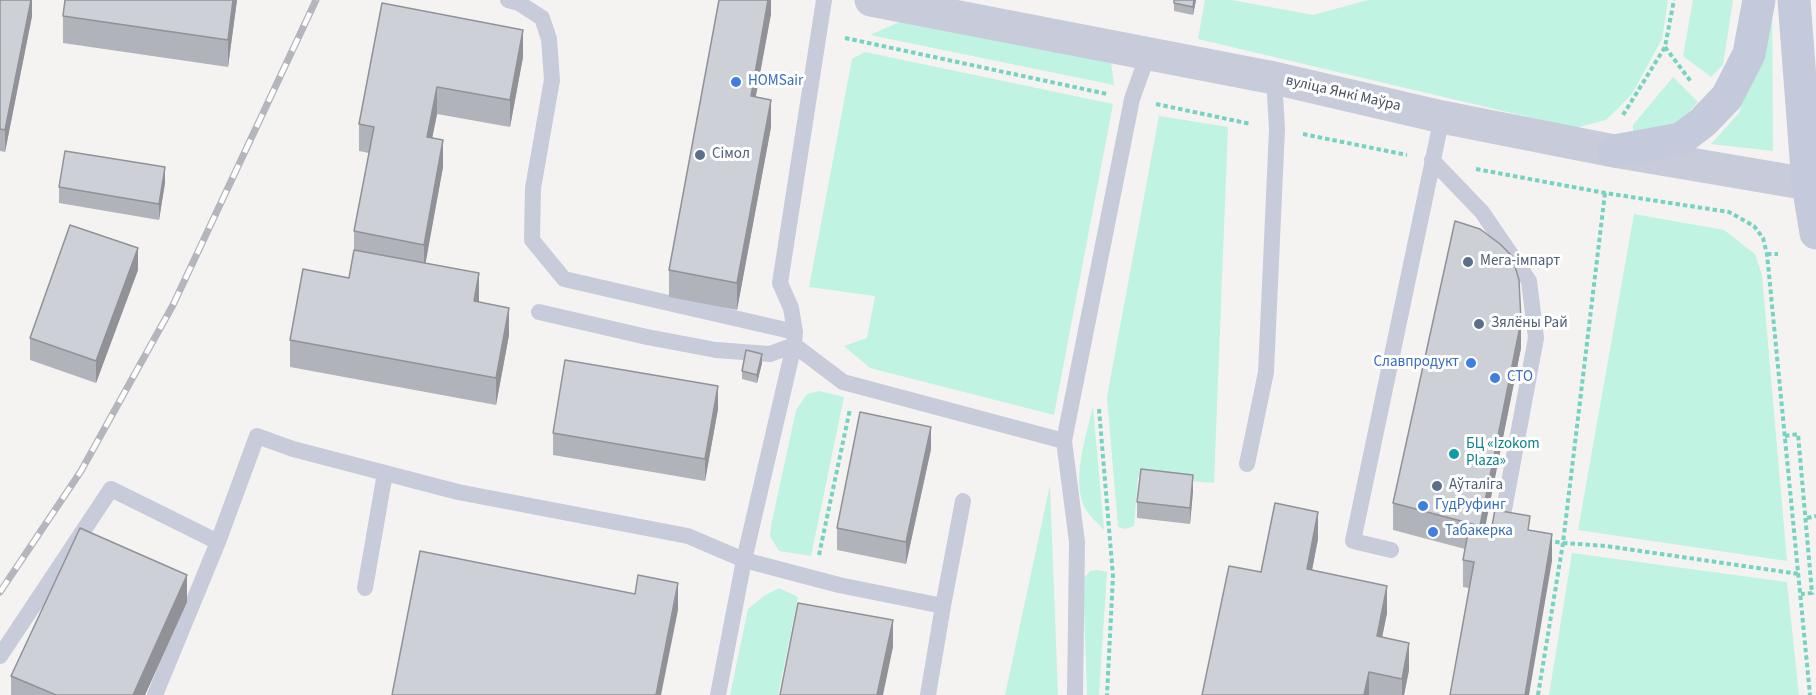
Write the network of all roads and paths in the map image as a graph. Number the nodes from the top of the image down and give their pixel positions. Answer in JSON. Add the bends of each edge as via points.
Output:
{"nodes":[{"id":1,"x":508,"y":0,"type":"edge"},
{"id":2,"x":824,"y":0,"type":"edge"},
{"id":3,"x":871,"y":0,"type":"edge"},
{"id":4,"x":1674,"y":0,"type":"edge"},
{"id":5,"x":1759,"y":0,"type":"edge"},
{"id":6,"x":1794,"y":0,"type":"edge"},
{"id":7,"x":818,"y":33,"type":"junction"},
{"id":8,"x":1665,"y":47,"type":"junction"},
{"id":9,"x":1148,"y":54,"type":"junction"},
{"id":10,"x":1274,"y":78,"type":"junction"},
{"id":11,"x":1696,"y":88,"type":"dead end"},
{"id":12,"x":1132,"y":99,"type":"junction"},
{"id":13,"x":1442,"y":117,"type":"junction"},
{"id":14,"x":1620,"y":119,"type":"dead end"},
{"id":15,"x":1277,"y":129,"type":"junction"},
{"id":16,"x":1614,"y":152,"type":"junction"},
{"id":17,"x":1432,"y":160,"type":"junction"},
{"id":18,"x":1812,"y":184,"type":"edge"},
{"id":19,"x":1605,"y":193,"type":"junction"},
{"id":20,"x":1816,"y":233,"type":"edge"},
{"id":21,"x":1767,"y":254,"type":"junction"},
{"id":22,"x":1778,"y":254,"type":"dead end"},
{"id":23,"x":539,"y":312,"type":"dead end"},
{"id":24,"x":795,"y":339,"type":"junction"},
{"id":25,"x":1099,"y":402,"type":"dead end"},
{"id":26,"x":851,"y":403,"type":"dead end"},
{"id":27,"x":1785,"y":436,"type":"junction"},
{"id":28,"x":1064,"y":441,"type":"junction"},
{"id":29,"x":1247,"y":464,"type":"dead end"},
{"id":30,"x":385,"y":473,"type":"junction"},
{"id":31,"x":963,"y":501,"type":"dead end"},
{"id":32,"x":1503,"y":515,"type":"edge"},
{"id":33,"x":1816,"y":516,"type":"edge"},
{"id":34,"x":1807,"y":518,"type":"junction"},
{"id":35,"x":1541,"y":539,"type":"edge"},
{"id":36,"x":218,"y":542,"type":"junction"},
{"id":37,"x":1563,"y":543,"type":"junction"},
{"id":38,"x":1391,"y":550,"type":"dead end"},
{"id":39,"x":744,"y":560,"type":"junction"},
{"id":40,"x":1799,"y":574,"type":"junction"},
{"id":41,"x":814,"y":579,"type":"junction"},
{"id":42,"x":364,"y":588,"type":"dead end"},
{"id":43,"x":1801,"y":594,"type":"junction"},
{"id":44,"x":943,"y":606,"type":"junction"},
{"id":45,"x":0,"y":656,"type":"edge"},
{"id":46,"x":154,"y":695,"type":"edge"},
{"id":47,"x":718,"y":695,"type":"edge"},
{"id":48,"x":928,"y":695,"type":"edge"},
{"id":49,"x":1075,"y":695,"type":"edge"},
{"id":50,"x":1107,"y":695,"type":"edge"},
{"id":51,"x":1538,"y":695,"type":"edge"},
{"id":52,"x":1810,"y":695,"type":"edge"}],
"edges":[{"from":1,"to":24,"type":"lane","via":[[542,18],[549,39],[552,80],[533,188],[532,240],[564,279]]},
{"from":2,"to":7,"type":"lane"},
{"from":3,"to":9,"type":"street","name":"вуліца Янкі Маўра"},
{"from":4,"to":8,"type":"path"},
{"from":5,"to":16,"type":"main road","via":[[1749,54],[1727,97],[1680,139]]},
{"from":6,"to":18,"type":"main road"},
{"from":7,"to":12,"type":"path"},
{"from":7,"to":24,"type":"lane","via":[[780,283],[791,308]]},
{"from":8,"to":11,"type":"path"},
{"from":8,"to":14,"type":"path"},
{"from":9,"to":10,"type":"street","name":"вуліца Янкі Маўра"},
{"from":9,"to":12,"type":"lane"},
{"from":10,"to":13,"type":"street","name":"вуліца Янкі Маўра"},
{"from":10,"to":15,"type":"lane"},
{"from":12,"to":15,"type":"path"},
{"from":12,"to":28,"type":"lane"},
{"from":13,"to":16,"type":"street","name":"вуліца Янкі Маўра"},
{"from":13,"to":17,"type":"lane"},
{"from":15,"to":17,"type":"path"},
{"from":15,"to":29,"type":"lane","via":[[1266,372]]},
{"from":16,"to":18,"type":"street","name":"вуліца Янкі Маўра"},
{"from":17,"to":19,"type":"path"},
{"from":17,"to":32,"type":"lane","via":[[1482,212],[1529,281],[1536,338]]},
{"from":17,"to":38,"type":"lane","via":[[1353,541]]},
{"from":18,"to":20,"type":"main road"},
{"from":19,"to":21,"type":"path","via":[[1729,212],[1754,226],[1763,238]]},
{"from":19,"to":37,"type":"path"},
{"from":21,"to":22,"type":"path"},
{"from":21,"to":27,"type":"path"},
{"from":23,"to":24,"type":"lane","via":[[716,350],[770,354]]},
{"from":24,"to":28,"type":"lane","via":[[843,381]]},
{"from":24,"to":39,"type":"lane"},
{"from":25,"to":50,"type":"path","via":[[1113,576]]},
{"from":26,"to":41,"type":"path"},
{"from":27,"to":34,"type":"path","via":[[1798,434]]},
{"from":27,"to":40,"type":"path"},
{"from":28,"to":49,"type":"lane","via":[[1077,542]]},
{"from":30,"to":36,"type":"lane","via":[[257,436]]},
{"from":30,"to":39,"type":"lane","via":[[458,492],[688,536]]},
{"from":30,"to":42,"type":"lane"},
{"from":31,"to":44,"type":"lane"},
{"from":33,"to":34,"type":"path"},
{"from":34,"to":43,"type":"path","via":[[1812,593]]},
{"from":35,"to":37,"type":"path"},
{"from":36,"to":45,"type":"lane","via":[[111,489]]},
{"from":36,"to":46,"type":"lane"},
{"from":37,"to":40,"type":"path"},
{"from":37,"to":51,"type":"path"},
{"from":39,"to":41,"type":"lane"},
{"from":39,"to":47,"type":"lane"},
{"from":40,"to":43,"type":"path"},
{"from":41,"to":44,"type":"lane"},
{"from":43,"to":52,"type":"path"},
{"from":44,"to":48,"type":"lane"}]}
